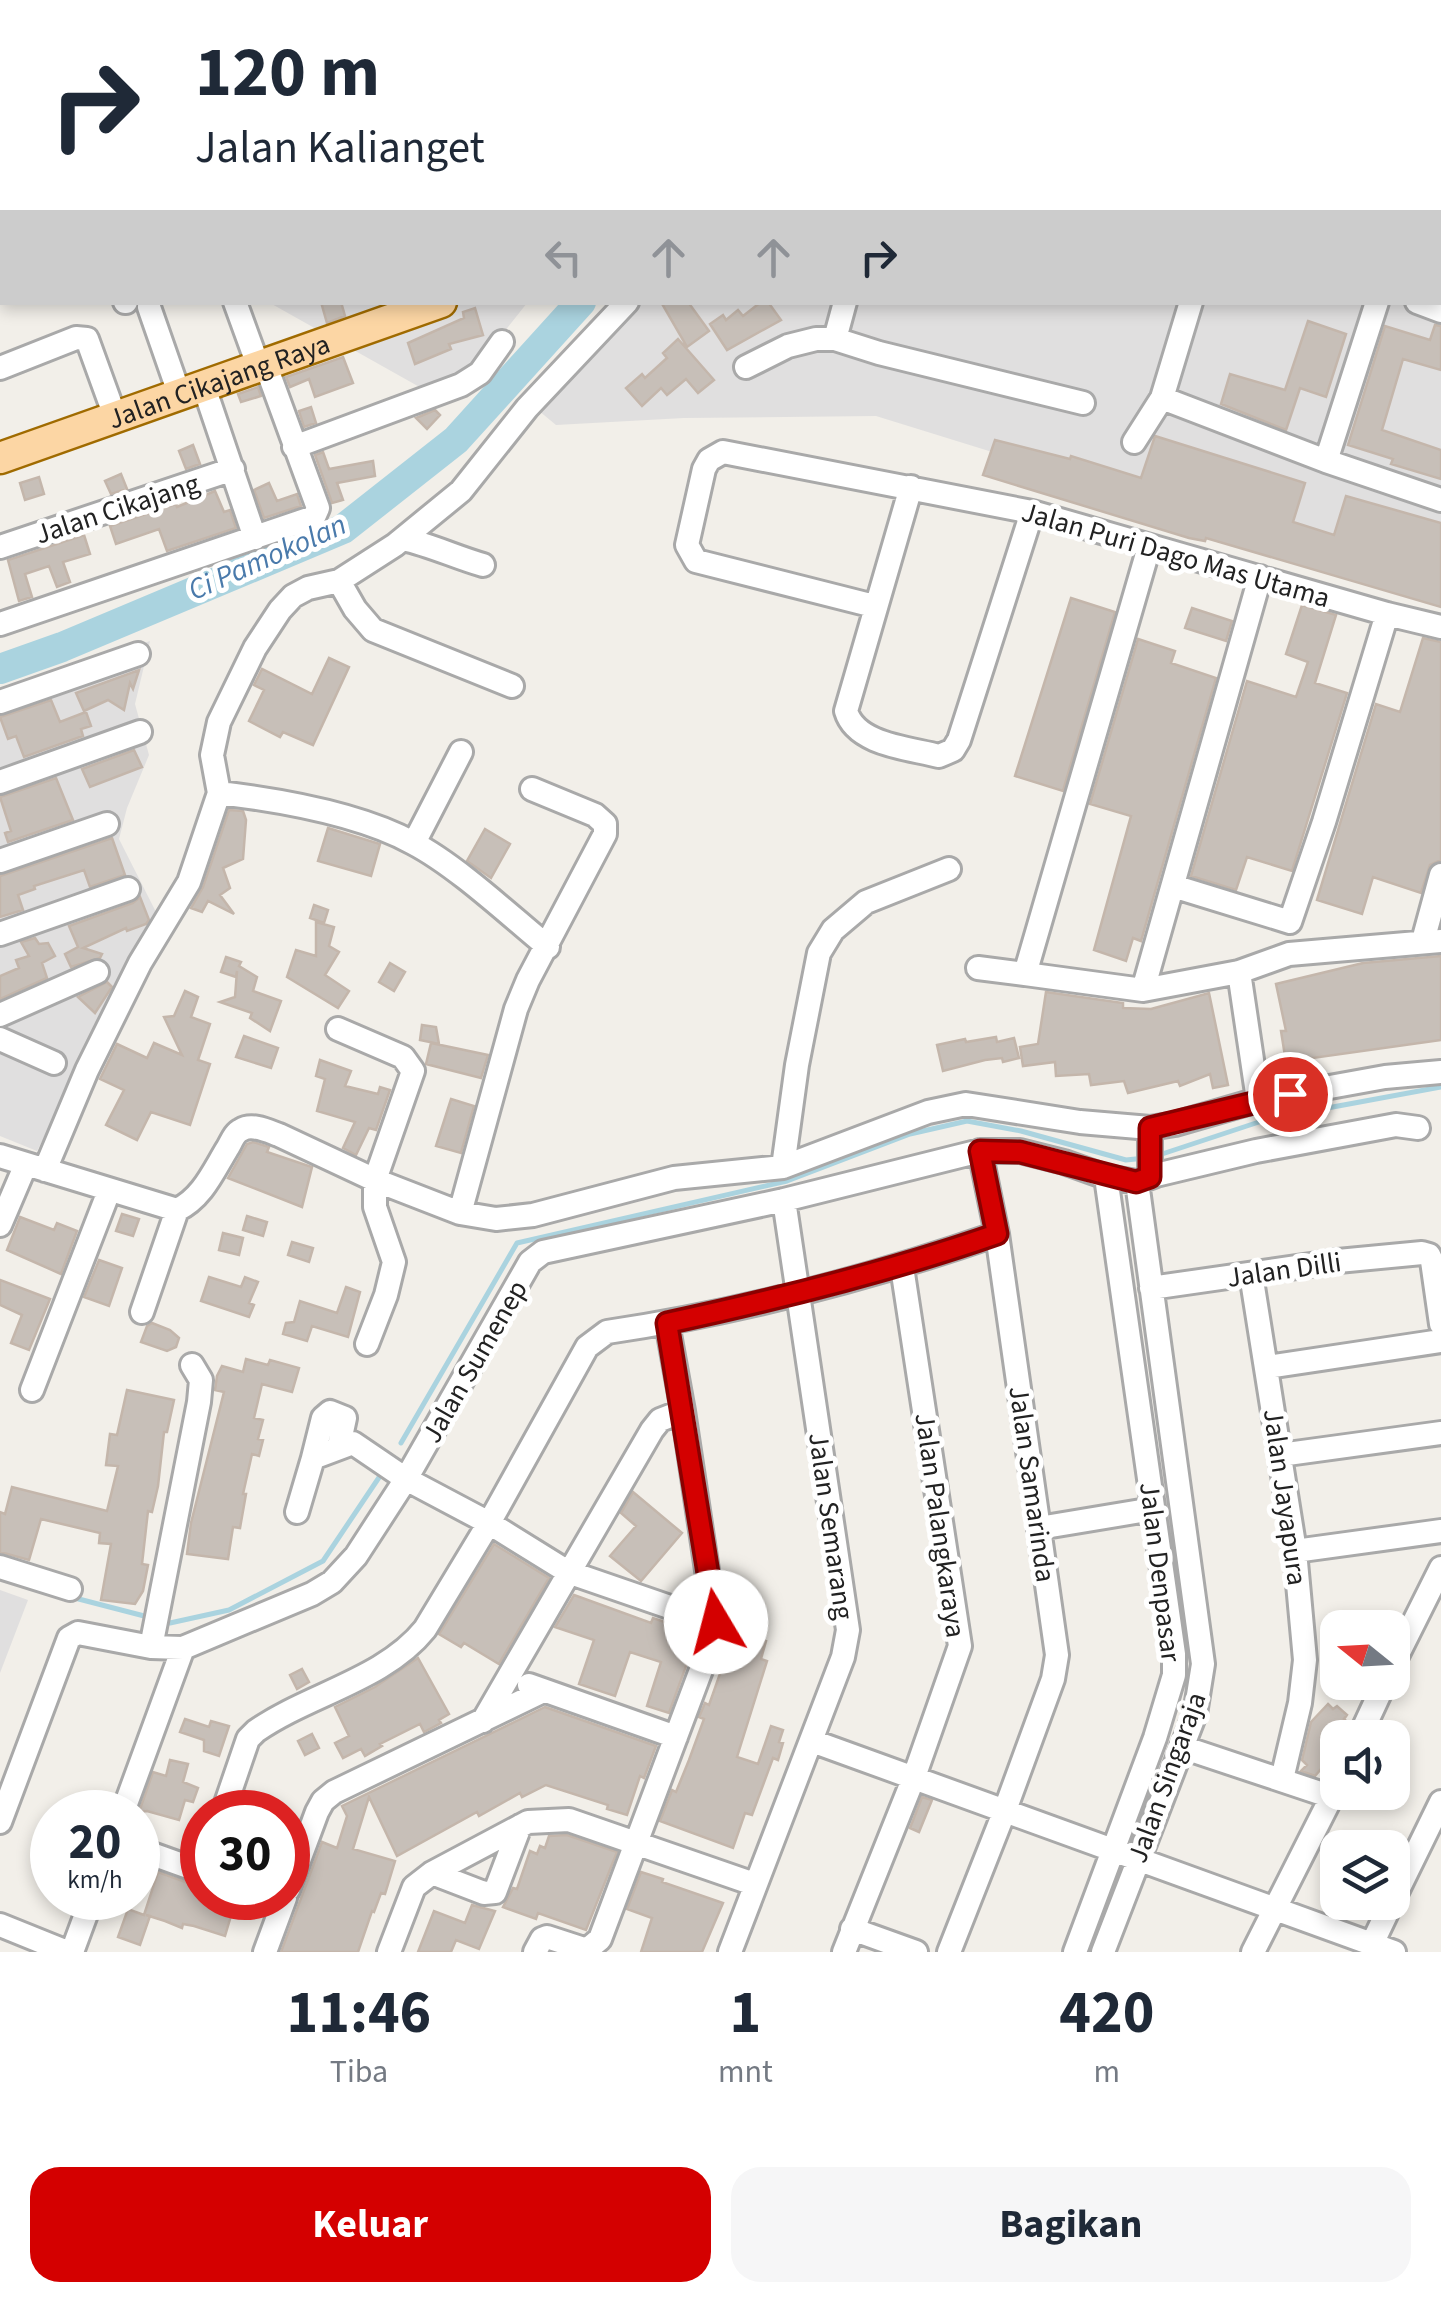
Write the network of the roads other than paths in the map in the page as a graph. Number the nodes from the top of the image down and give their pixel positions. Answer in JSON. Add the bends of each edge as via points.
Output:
{"nodes":[{"id":1,"x":132,"y":305,"type":"edge"},
{"id":2,"x":236,"y":305,"type":"edge"},
{"id":3,"x":432,"y":305,"type":"edge"},
{"id":4,"x":624,"y":305,"type":"edge"},
{"id":5,"x":844,"y":305,"type":"edge"},
{"id":6,"x":1191,"y":305,"type":"edge"},
{"id":7,"x":1376,"y":305,"type":"edge"},
{"id":8,"x":835,"y":339,"type":"junction"},
{"id":9,"x":502,"y":342,"type":"dead end"},
{"id":10,"x":746,"y":366,"type":"dead end"},
{"id":11,"x":262,"y":367,"type":"junction"},
{"id":12,"x":0,"y":368,"type":"edge"},
{"id":13,"x":192,"y":392,"type":"junction"},
{"id":14,"x":1162,"y":398,"type":"junction"},
{"id":15,"x":1083,"y":403,"type":"dead end"},
{"id":16,"x":116,"y":419,"type":"junction"},
{"id":17,"x":1134,"y":442,"type":"dead end"},
{"id":18,"x":294,"y":447,"type":"junction"},
{"id":19,"x":0,"y":458,"type":"edge"},
{"id":20,"x":1326,"y":461,"type":"junction"},
{"id":21,"x":233,"y":470,"type":"junction"},
{"id":22,"x":910,"y":487,"type":"junction"},
{"id":23,"x":1441,"y":500,"type":"edge"},
{"id":24,"x":1032,"y":512,"type":"junction"},
{"id":25,"x":255,"y":538,"type":"junction"},
{"id":26,"x":403,"y":538,"type":"junction"},
{"id":27,"x":0,"y":547,"type":"edge"},
{"id":28,"x":1148,"y":547,"type":"junction"},
{"id":29,"x":483,"y":564,"type":"dead end"},
{"id":30,"x":1260,"y":577,"type":"junction"},
{"id":31,"x":339,"y":581,"type":"junction"},
{"id":32,"x":874,"y":606,"type":"junction"},
{"id":33,"x":1387,"y":614,"type":"junction"},
{"id":34,"x":0,"y":624,"type":"edge"},
{"id":35,"x":1441,"y":627,"type":"edge"},
{"id":36,"x":138,"y":654,"type":"dead end"},
{"id":37,"x":512,"y":686,"type":"dead end"},
{"id":38,"x":0,"y":702,"type":"edge"},
{"id":39,"x":140,"y":732,"type":"dead end"},
{"id":40,"x":461,"y":752,"type":"dead end"},
{"id":41,"x":0,"y":782,"type":"edge"},
{"id":42,"x":532,"y":789,"type":"dead end"},
{"id":43,"x":218,"y":792,"type":"junction"},
{"id":44,"x":107,"y":824,"type":"dead end"},
{"id":45,"x":414,"y":843,"type":"junction"},
{"id":46,"x":0,"y":861,"type":"edge"},
{"id":47,"x":949,"y":869,"type":"dead end"},
{"id":48,"x":1441,"y":874,"type":"edge"},
{"id":49,"x":1173,"y":886,"type":"junction"},
{"id":50,"x":128,"y":889,"type":"dead end"},
{"id":51,"x":1290,"y":922,"type":"junction"},
{"id":52,"x":0,"y":934,"type":"edge"},
{"id":53,"x":1432,"y":941,"type":"edge"},
{"id":54,"x":548,"y":948,"type":"junction"},
{"id":55,"x":1290,"y":954,"type":"junction"},
{"id":56,"x":978,"y":968,"type":"dead end"},
{"id":57,"x":97,"y":972,"type":"dead end"},
{"id":58,"x":1239,"y":972,"type":"junction"},
{"id":59,"x":1025,"y":974,"type":"junction"},
{"id":60,"x":1143,"y":990,"type":"junction"},
{"id":61,"x":0,"y":1015,"type":"edge"},
{"id":62,"x":338,"y":1029,"type":"dead end"},
{"id":63,"x":0,"y":1039,"type":"edge"},
{"id":64,"x":54,"y":1063,"type":"dead end"},
{"id":65,"x":1441,"y":1072,"type":"edge"},
{"id":66,"x":1258,"y":1100,"type":"junction"},
{"id":67,"x":1418,"y":1128,"type":"dead end"},
{"id":68,"x":980,"y":1151,"type":"junction"},
{"id":69,"x":1,"y":1160,"type":"edge"},
{"id":70,"x":1147,"y":1160,"type":"junction"},
{"id":71,"x":36,"y":1167,"type":"junction"},
{"id":72,"x":782,"y":1168,"type":"junction"},
{"id":73,"x":1106,"y":1177,"type":"junction"},
{"id":74,"x":375,"y":1180,"type":"junction"},
{"id":75,"x":109,"y":1191,"type":"junction"},
{"id":76,"x":784,"y":1200,"type":"junction"},
{"id":77,"x":177,"y":1210,"type":"junction"},
{"id":78,"x":460,"y":1213,"type":"junction"},
{"id":79,"x":0,"y":1225,"type":"edge"},
{"id":80,"x":997,"y":1234,"type":"junction"},
{"id":81,"x":902,"y":1267,"type":"junction"},
{"id":82,"x":1250,"y":1274,"type":"junction"},
{"id":83,"x":1151,"y":1288,"type":"junction"},
{"id":84,"x":798,"y":1295,"type":"junction"},
{"id":85,"x":142,"y":1312,"type":"dead end"},
{"id":86,"x":667,"y":1323,"type":"junction"},
{"id":87,"x":1441,"y":1324,"type":"edge"},
{"id":88,"x":1441,"y":1341,"type":"edge"},
{"id":89,"x":367,"y":1344,"type":"dead end"},
{"id":90,"x":192,"y":1365,"type":"dead end"},
{"id":91,"x":1268,"y":1367,"type":"junction"},
{"id":92,"x":32,"y":1390,"type":"dead end"},
{"id":93,"x":683,"y":1411,"type":"junction"},
{"id":94,"x":1441,"y":1433,"type":"edge"},
{"id":95,"x":339,"y":1446,"type":"junction"},
{"id":96,"x":1280,"y":1455,"type":"junction"},
{"id":97,"x":313,"y":1458,"type":"junction"},
{"id":98,"x":406,"y":1479,"type":"junction"},
{"id":99,"x":1154,"y":1509,"type":"junction"},
{"id":100,"x":297,"y":1512,"type":"dead end"},
{"id":101,"x":489,"y":1523,"type":"junction"},
{"id":102,"x":1039,"y":1528,"type":"junction"},
{"id":103,"x":1441,"y":1531,"type":"edge"},
{"id":104,"x":1296,"y":1551,"type":"junction"},
{"id":105,"x":0,"y":1567,"type":"edge"},
{"id":106,"x":1441,"y":1568,"type":"edge"},
{"id":107,"x":568,"y":1572,"type":"junction"},
{"id":108,"x":70,"y":1590,"type":"dead end"},
{"id":109,"x":716,"y":1622,"type":"junction"},
{"id":110,"x":1410,"y":1630,"type":"edge"},
{"id":111,"x":152,"y":1638,"type":"junction"},
{"id":112,"x":183,"y":1648,"type":"junction"},
{"id":113,"x":508,"y":1676,"type":"junction"},
{"id":114,"x":543,"y":1691,"type":"junction"},
{"id":115,"x":483,"y":1721,"type":"junction"},
{"id":116,"x":676,"y":1737,"type":"junction"},
{"id":117,"x":812,"y":1740,"type":"junction"},
{"id":118,"x":1182,"y":1747,"type":"junction"},
{"id":119,"x":914,"y":1778,"type":"junction"},
{"id":120,"x":1282,"y":1779,"type":"junction"},
{"id":121,"x":6,"y":1786,"type":"edge"},
{"id":122,"x":1320,"y":1788,"type":"edge"},
{"id":123,"x":132,"y":1790,"type":"edge"},
{"id":124,"x":231,"y":1790,"type":"edge"},
{"id":125,"x":1441,"y":1802,"type":"edge"},
{"id":126,"x":1005,"y":1810,"type":"junction"},
{"id":127,"x":1324,"y":1810,"type":"edge"},
{"id":128,"x":0,"y":1822,"type":"edge"},
{"id":129,"x":520,"y":1826,"type":"junction"},
{"id":130,"x":310,"y":1831,"type":"edge"},
{"id":131,"x":637,"y":1842,"type":"junction"},
{"id":132,"x":1124,"y":1854,"type":"junction"},
{"id":133,"x":1410,"y":1865,"type":"edge"},
{"id":134,"x":432,"y":1873,"type":"junction"},
{"id":135,"x":754,"y":1884,"type":"junction"},
{"id":136,"x":1274,"y":1910,"type":"junction"},
{"id":137,"x":83,"y":1920,"type":"edge"},
{"id":138,"x":275,"y":1920,"type":"edge"},
{"id":139,"x":1388,"y":1920,"type":"edge"},
{"id":140,"x":0,"y":1925,"type":"edge"},
{"id":141,"x":852,"y":1929,"type":"junction"},
{"id":142,"x":1383,"y":1948,"type":"edge"},
{"id":143,"x":69,"y":1952,"type":"edge"},
{"id":144,"x":265,"y":1952,"type":"edge"},
{"id":145,"x":389,"y":1952,"type":"edge"},
{"id":146,"x":535,"y":1952,"type":"edge"},
{"id":147,"x":730,"y":1952,"type":"edge"},
{"id":148,"x":844,"y":1952,"type":"edge"},
{"id":149,"x":916,"y":1952,"type":"edge"},
{"id":150,"x":948,"y":1952,"type":"edge"},
{"id":151,"x":1075,"y":1952,"type":"edge"},
{"id":152,"x":1104,"y":1952,"type":"edge"},
{"id":153,"x":1253,"y":1952,"type":"edge"}],
"edges":[{"from":1,"to":13,"type":"street"},
{"from":2,"to":11,"type":"street"},
{"from":3,"to":11,"type":"main road","name":"Jalan Cikajang Raya"},
{"from":4,"to":26,"type":"street","via":[[526,408],[461,492]]},
{"from":5,"to":8,"type":"street"},
{"from":6,"to":14,"type":"street"},
{"from":7,"to":20,"type":"street"},
{"from":8,"to":10,"type":"street","via":[[788,346]]},
{"from":8,"to":15,"type":"street"},
{"from":9,"to":18,"type":"street","via":[[480,373],[460,385]]},
{"from":11,"to":13,"type":"main road","name":"Jalan Cikajang Raya"},
{"from":11,"to":18,"type":"street"},
{"from":12,"to":16,"type":"street","via":[[87,339]]},
{"from":13,"to":16,"type":"main road","name":"Jalan Cikajang Raya"},
{"from":13,"to":21,"type":"street"},
{"from":14,"to":17,"type":"street"},
{"from":14,"to":20,"type":"street"},
{"from":16,"to":19,"type":"main road","name":"Jalan Cikajang Raya"},
{"from":18,"to":25,"type":"street","via":[[318,508],[314,517]]},
{"from":20,"to":23,"type":"street"},
{"from":21,"to":25,"type":"street"},
{"from":21,"to":27,"type":"street","name":"Jalan Cikajang"},
{"from":22,"to":24,"type":"street","name":"Jalan Puri Dago Mas Utama"},
{"from":22,"to":32,"type":"street"},
{"from":22,"to":32,"type":"street","name":"Jalan Puri Dago Mas Utama","via":[[723,452],[704,469],[687,545],[696,561]]},
{"from":24,"to":28,"type":"street","name":"Jalan Puri Dago Mas Utama"},
{"from":24,"to":32,"type":"street","via":[[960,740],[945,756],[862,735],[849,722],[847,704]]},
{"from":25,"to":34,"type":"street"},
{"from":26,"to":29,"type":"street"},
{"from":26,"to":31,"type":"street"},
{"from":28,"to":30,"type":"street","name":"Jalan Puri Dago Mas Utama"},
{"from":28,"to":59,"type":"street"},
{"from":30,"to":33,"type":"street","name":"Jalan Puri Dago Mas Utama"},
{"from":30,"to":49,"type":"street"},
{"from":31,"to":37,"type":"street","via":[[372,630]]},
{"from":31,"to":43,"type":"street","via":[[294,596],[255,648],[214,738]]},
{"from":33,"to":35,"type":"street","name":"Jalan Puri Dago Mas Utama"},
{"from":33,"to":51,"type":"street"},
{"from":36,"to":38,"type":"street"},
{"from":39,"to":41,"type":"street"},
{"from":40,"to":45,"type":"street"},
{"from":42,"to":54,"type":"street","via":[[595,815],[606,828]]},
{"from":43,"to":45,"type":"street","via":[[312,809]]},
{"from":43,"to":71,"type":"street","via":[[190,882],[140,963]]},
{"from":44,"to":46,"type":"street"},
{"from":45,"to":54,"type":"street"},
{"from":47,"to":72,"type":"street","via":[[866,902],[832,930],[819,953]]},
{"from":48,"to":53,"type":"street"},
{"from":49,"to":51,"type":"street"},
{"from":49,"to":60,"type":"street"},
{"from":50,"to":52,"type":"street"},
{"from":51,"to":55,"type":"street"},
{"from":53,"to":55,"type":"street"},
{"from":54,"to":78,"type":"street","via":[[516,1009]]},
{"from":55,"to":58,"type":"street"},
{"from":56,"to":59,"type":"street"},
{"from":57,"to":61,"type":"street"},
{"from":58,"to":60,"type":"street"},
{"from":58,"to":66,"type":"street"},
{"from":59,"to":60,"type":"street"},
{"from":62,"to":74,"type":"street","via":[[412,1066]]},
{"from":63,"to":64,"type":"street"},
{"from":65,"to":66,"type":"street"},
{"from":66,"to":70,"type":"street","via":[[1176,1124]]},
{"from":67,"to":70,"type":"street","via":[[1396,1125],[1256,1152]]},
{"from":68,"to":73,"type":"street","name":"Jalan Sumenep","via":[[1020,1152]]},
{"from":68,"to":76,"type":"street","name":"Jalan Sumenep"},
{"from":68,"to":80,"type":"street","name":"Jalan Samarinda"},
{"from":69,"to":71,"type":"street"},
{"from":70,"to":72,"type":"street","via":[[1080,1122],[966,1104]]},
{"from":70,"to":73,"type":"street","name":"Jalan Sumenep"},
{"from":70,"to":83,"type":"street","name":"Jalan Singaraja"},
{"from":71,"to":75,"type":"street"},
{"from":71,"to":79,"type":"street"},
{"from":72,"to":78,"type":"street","via":[[674,1178],[533,1216]]},
{"from":73,"to":99,"type":"street","name":"Jalan Denpasar"},
{"from":74,"to":77,"type":"street","via":[[279,1135],[245,1128],[205,1187]]},
{"from":74,"to":78,"type":"street"},
{"from":74,"to":89,"type":"street","via":[[375,1207],[394,1262]]},
{"from":75,"to":77,"type":"street"},
{"from":75,"to":92,"type":"street"},
{"from":76,"to":84,"type":"street","name":"Jalan Semarang"},
{"from":76,"to":98,"type":"street","name":"Jalan Sumenep","via":[[535,1257]]},
{"from":77,"to":85,"type":"street"},
{"from":80,"to":81,"type":"street"},
{"from":80,"to":102,"type":"street","name":"Jalan Samarinda"},
{"from":81,"to":84,"type":"street"},
{"from":81,"to":119,"type":"street","name":"Jalan Palangkaraya","via":[[960,1633],[957,1659]]},
{"from":82,"to":83,"type":"street","name":"Jalan Dilli"},
{"from":82,"to":87,"type":"street","name":"Jalan Dilli","via":[[1429,1255]]},
{"from":82,"to":91,"type":"street","name":"Jalan Jayapura"},
{"from":83,"to":118,"type":"street","name":"Jalan Singaraja","via":[[1202,1638],[1200,1688]]},
{"from":84,"to":86,"type":"street"},
{"from":84,"to":117,"type":"street","name":"Jalan Semarang","via":[[848,1630]]},
{"from":86,"to":93,"type":"street"},
{"from":86,"to":101,"type":"street","via":[[607,1332],[587,1347]]},
{"from":88,"to":91,"type":"street"},
{"from":90,"to":111,"type":"street","via":[[201,1380],[199,1402]]},
{"from":91,"to":96,"type":"street","name":"Jalan Jayapura"},
{"from":93,"to":107,"type":"street","via":[[652,1430]]},
{"from":93,"to":109,"type":"street"},
{"from":94,"to":96,"type":"street"},
{"from":95,"to":97,"type":"street"},
{"from":95,"to":97,"type":"street","via":[[345,1418],[330,1412]]},
{"from":95,"to":98,"type":"street","via":[[353,1442]]},
{"from":96,"to":104,"type":"street","name":"Jalan Jayapura"},
{"from":97,"to":100,"type":"street"},
{"from":98,"to":101,"type":"street"},
{"from":98,"to":112,"type":"street","name":"Jalan Sumenep","via":[[332,1582]]},
{"from":99,"to":102,"type":"street"},
{"from":99,"to":132,"type":"street","name":"Jalan Denpasar","via":[[1174,1675]]},
{"from":101,"to":107,"type":"street"},
{"from":101,"to":124,"type":"street","via":[[412,1644],[256,1731]]},
{"from":102,"to":126,"type":"street","name":"Jalan Samarinda","via":[[1057,1654]]},
{"from":103,"to":104,"type":"street"},
{"from":104,"to":120,"type":"street","name":"Jalan Jayapura","via":[[1305,1660]]},
{"from":105,"to":108,"type":"street"},
{"from":106,"to":110,"type":"street"},
{"from":107,"to":109,"type":"street"},
{"from":107,"to":113,"type":"street"},
{"from":109,"to":116,"type":"street"},
{"from":111,"to":112,"type":"street"},
{"from":111,"to":121,"type":"street","via":[[69,1638]]},
{"from":112,"to":123,"type":"street"},
{"from":113,"to":114,"type":"street"},
{"from":113,"to":115,"type":"street"},
{"from":114,"to":115,"type":"street"},
{"from":114,"to":116,"type":"street"},
{"from":115,"to":130,"type":"street","via":[[334,1792],[323,1800]]},
{"from":116,"to":131,"type":"street"},
{"from":117,"to":119,"type":"street"},
{"from":117,"to":135,"type":"street","name":"Jalan Semarang"},
{"from":118,"to":120,"type":"street"},
{"from":118,"to":132,"type":"street","name":"Jalan Singaraja"},
{"from":119,"to":126,"type":"street"},
{"from":119,"to":141,"type":"street","name":"Jalan Palangkaraya"},
{"from":120,"to":122,"type":"street"},
{"from":121,"to":128,"type":"street"},
{"from":125,"to":133,"type":"street"},
{"from":126,"to":132,"type":"street"},
{"from":126,"to":150,"type":"street","name":"Jalan Samarinda"},
{"from":127,"to":136,"type":"street"},
{"from":129,"to":131,"type":"street","via":[[570,1820]]},
{"from":129,"to":134,"type":"street"},
{"from":129,"to":134,"type":"street","via":[[495,1892],[484,1894]]},
{"from":131,"to":135,"type":"street"},
{"from":131,"to":146,"type":"street","via":[[596,1945],[587,1950],[546,1936]]},
{"from":132,"to":136,"type":"street"},
{"from":132,"to":151,"type":"street","name":"Jalan Denpasar"},
{"from":132,"to":152,"type":"street","name":"Jalan Singaraja"},
{"from":134,"to":145,"type":"street","via":[[414,1886]]},
{"from":135,"to":147,"type":"street","name":"Jalan Semarang"},
{"from":136,"to":142,"type":"street"},
{"from":136,"to":153,"type":"street"},
{"from":137,"to":143,"type":"street"},
{"from":138,"to":144,"type":"street"},
{"from":139,"to":142,"type":"street"},
{"from":140,"to":143,"type":"street"},
{"from":141,"to":148,"type":"street","name":"Jalan Palangkaraya"},
{"from":141,"to":149,"type":"street"}]}
